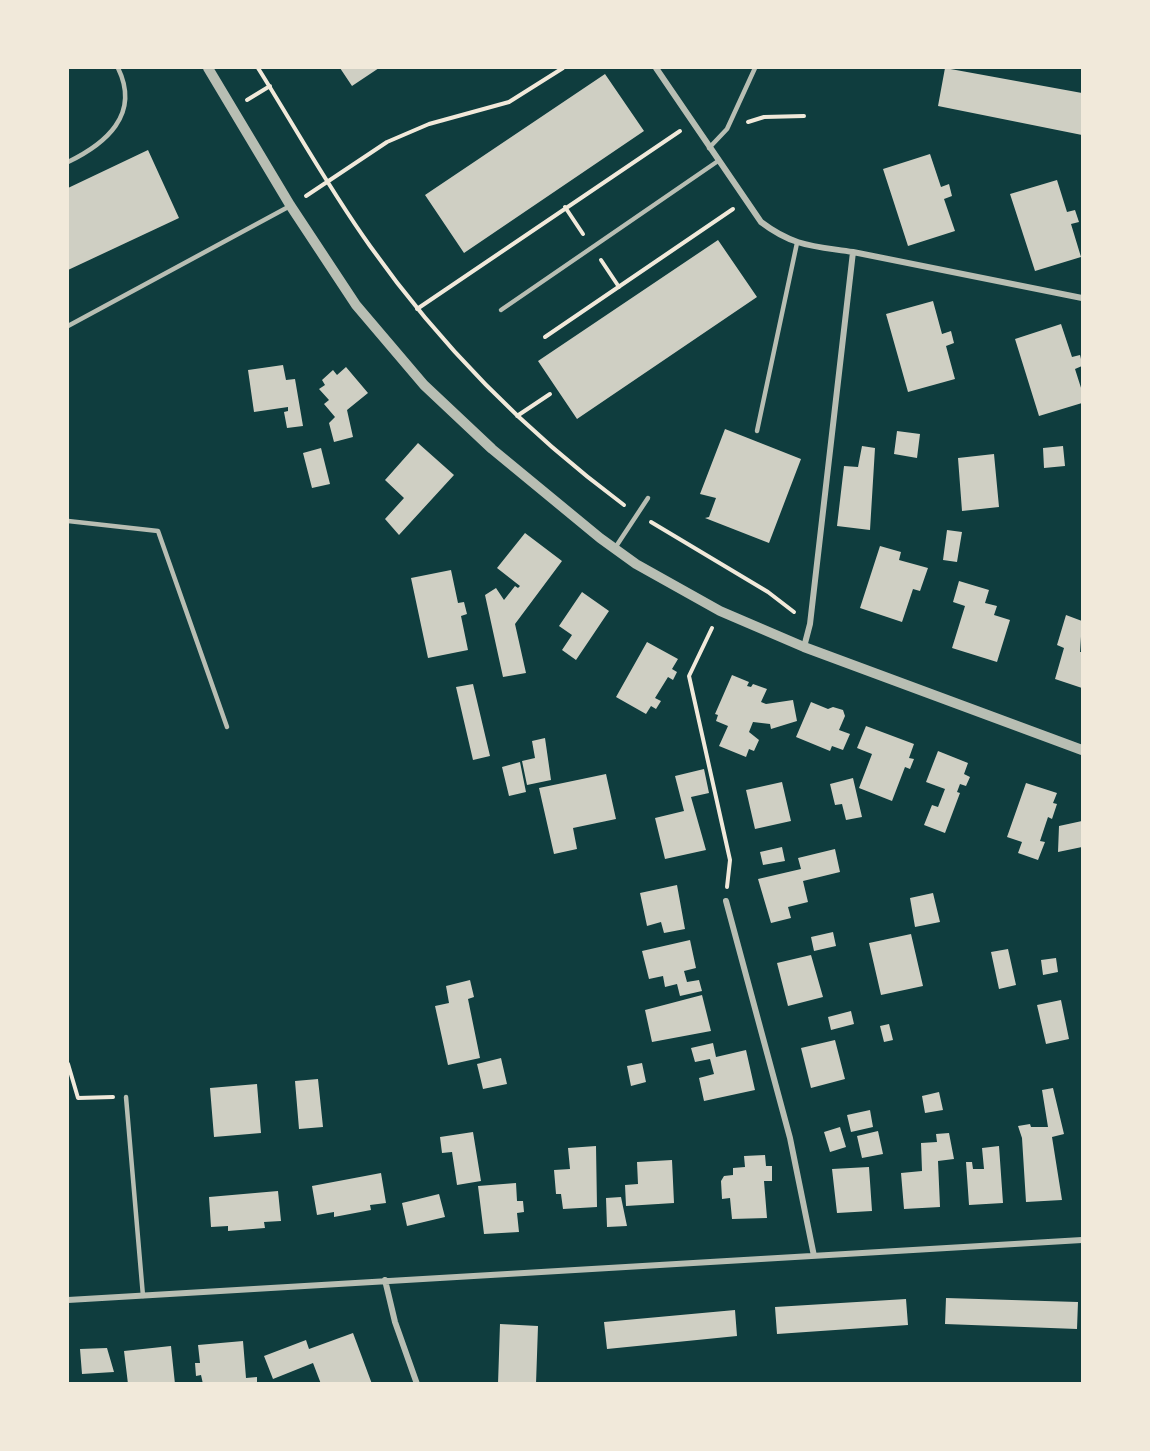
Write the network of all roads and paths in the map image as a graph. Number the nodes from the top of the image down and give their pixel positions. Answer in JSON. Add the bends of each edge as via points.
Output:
{"nodes":[{"id":1,"x":118,"y":68,"type":"edge"},
{"id":2,"x":208,"y":68,"type":"edge"},
{"id":3,"x":258,"y":68,"type":"edge"},
{"id":4,"x":563,"y":68,"type":"edge"},
{"id":5,"x":656,"y":68,"type":"edge"},
{"id":6,"x":754,"y":68,"type":"edge"},
{"id":7,"x":270,"y":86,"type":"junction"},
{"id":8,"x":233,"y":109,"type":"junction"},
{"id":9,"x":804,"y":116,"type":"dead end"},
{"id":10,"x":692,"y":122,"type":"junction"},
{"id":11,"x":728,"y":129,"type":"junction"},
{"id":12,"x":709,"y":148,"type":"junction"},
{"id":13,"x":718,"y":161,"type":"junction"},
{"id":14,"x":68,"y":162,"type":"edge"},
{"id":15,"x":329,"y":181,"type":"junction"},
{"id":16,"x":745,"y":201,"type":"junction"},
{"id":17,"x":290,"y":205,"type":"junction"},
{"id":18,"x":797,"y":243,"type":"junction"},
{"id":19,"x":853,"y":252,"type":"junction"},
{"id":20,"x":1083,"y":298,"type":"edge"},
{"id":21,"x":417,"y":309,"type":"junction"},
{"id":22,"x":501,"y":310,"type":"dead end"},
{"id":23,"x":68,"y":326,"type":"edge"},
{"id":24,"x":545,"y":337,"type":"dead end"},
{"id":25,"x":550,"y":394,"type":"dead end"},
{"id":26,"x":518,"y":416,"type":"junction"},
{"id":27,"x":758,"y":431,"type":"dead end"},
{"id":28,"x":648,"y":498,"type":"dead end"},
{"id":29,"x":637,"y":514,"type":"junction"},
{"id":30,"x":68,"y":520,"type":"edge"},
{"id":31,"x":614,"y":549,"type":"junction"},
{"id":32,"x":720,"y":611,"type":"junction"},
{"id":33,"x":810,"y":624,"type":"junction"},
{"id":34,"x":804,"y":647,"type":"junction"},
{"id":35,"x":227,"y":727,"type":"dead end"},
{"id":36,"x":1083,"y":750,"type":"edge"},
{"id":37,"x":726,"y":901,"type":"joint"},
{"id":38,"x":68,"y":1064,"type":"edge"},
{"id":39,"x":126,"y":1097,"type":"joint"},
{"id":40,"x":1083,"y":1240,"type":"edge"},
{"id":41,"x":814,"y":1256,"type":"junction"},
{"id":42,"x":385,"y":1280,"type":"junction"},
{"id":43,"x":143,"y":1296,"type":"junction"},
{"id":44,"x":68,"y":1300,"type":"edge"},
{"id":45,"x":417,"y":1383,"type":"edge"}],
"edges":[{"from":1,"to":14,"type":"lane","via":[[124,89],[120,120],[104,141]]},
{"from":2,"to":8,"type":"street"},
{"from":3,"to":7,"type":"path"},
{"from":4,"to":15,"type":"path","via":[[509,102],[429,124],[387,142]]},
{"from":5,"to":10,"type":"street"},
{"from":6,"to":11,"type":"lane"},
{"from":7,"to":8,"type":"path"},
{"from":7,"to":15,"type":"path"},
{"from":8,"to":17,"type":"street"},
{"from":9,"to":11,"type":"path","via":[[765,117]]},
{"from":10,"to":12,"type":"street"},
{"from":10,"to":21,"type":"path"},
{"from":11,"to":12,"type":"lane"},
{"from":12,"to":13,"type":"street"},
{"from":13,"to":16,"type":"street"},
{"from":13,"to":22,"type":"lane"},
{"from":15,"to":17,"type":"path"},
{"from":15,"to":21,"type":"path"},
{"from":16,"to":18,"type":"street","via":[[761,222]]},
{"from":16,"to":24,"type":"path"},
{"from":17,"to":23,"type":"lane"},
{"from":17,"to":31,"type":"street","via":[[356,305],[424,385],[492,449]]},
{"from":18,"to":19,"type":"street"},
{"from":18,"to":27,"type":"lane"},
{"from":19,"to":20,"type":"street"},
{"from":19,"to":33,"type":"street"},
{"from":21,"to":26,"type":"path","via":[[459,358]]},
{"from":25,"to":26,"type":"path"},
{"from":26,"to":29,"type":"path","via":[[578,471]]},
{"from":28,"to":29,"type":"lane"},
{"from":29,"to":31,"type":"lane"},
{"from":29,"to":33,"type":"path","via":[[768,592]]},
{"from":30,"to":35,"type":"lane","via":[[158,531]]},
{"from":31,"to":32,"type":"street"},
{"from":32,"to":34,"type":"street"},
{"from":32,"to":37,"type":"path","via":[[689,676],[730,860]]},
{"from":33,"to":34,"type":"street"},
{"from":34,"to":36,"type":"street"},
{"from":37,"to":41,"type":"street","via":[[790,1138]]},
{"from":38,"to":39,"type":"path","via":[[78,1098]]},
{"from":39,"to":43,"type":"lane"},
{"from":40,"to":41,"type":"street"},
{"from":41,"to":42,"type":"street"},
{"from":42,"to":43,"type":"street"},
{"from":42,"to":45,"type":"street"},
{"from":43,"to":44,"type":"street"}]}
